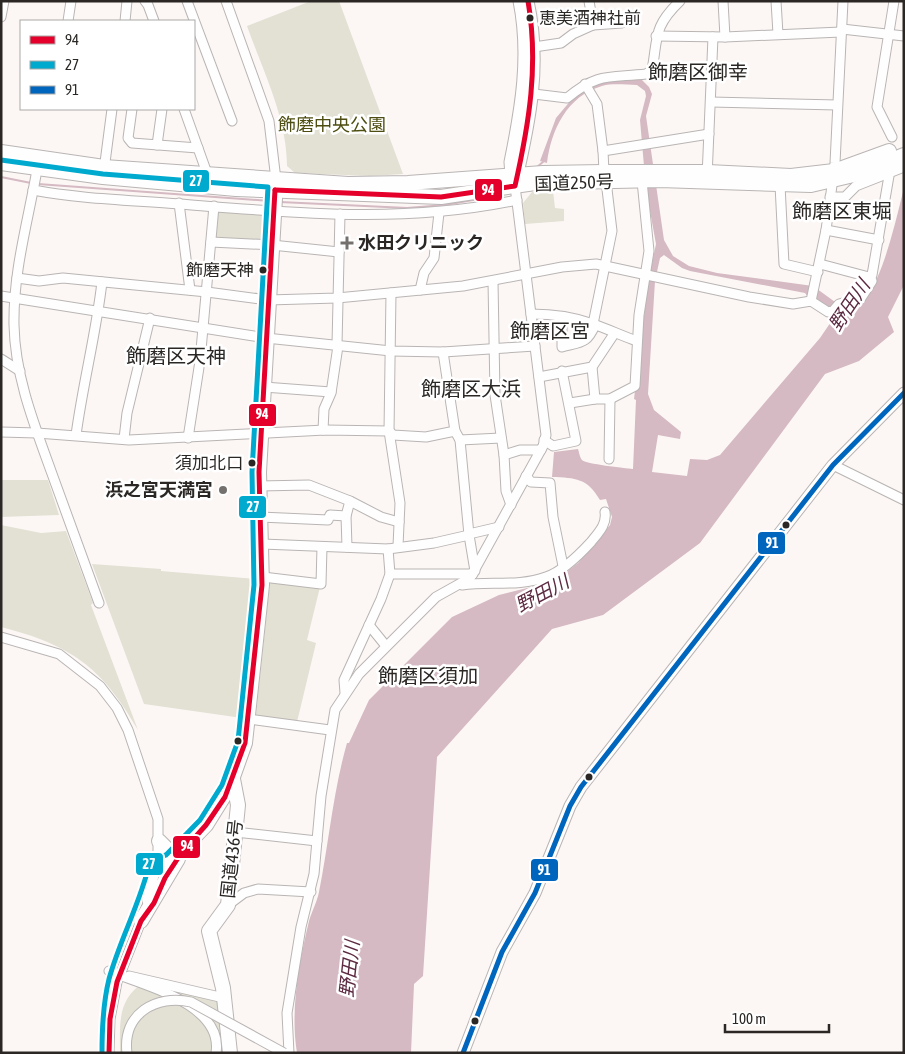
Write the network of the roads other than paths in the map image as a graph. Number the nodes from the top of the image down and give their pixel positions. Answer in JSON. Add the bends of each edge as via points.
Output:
{"nodes":[{"id":1,"x":4,"y":1,"type":"edge"},
{"id":2,"x":71,"y":1,"type":"edge"},
{"id":3,"x":127,"y":1,"type":"edge"},
{"id":4,"x":144,"y":1,"type":"edge"},
{"id":5,"x":187,"y":1,"type":"edge"},
{"id":6,"x":226,"y":1,"type":"edge"},
{"id":7,"x":520,"y":1,"type":"edge"},
{"id":8,"x":528,"y":1,"type":"edge"},
{"id":9,"x":589,"y":1,"type":"edge"},
{"id":10,"x":680,"y":1,"type":"edge"},
{"id":11,"x":723,"y":1,"type":"edge"},
{"id":12,"x":776,"y":1,"type":"edge"},
{"id":13,"x":843,"y":1,"type":"edge"},
{"id":14,"x":894,"y":1,"type":"edge"},
{"id":15,"x":1,"y":17,"type":"edge"},
{"id":16,"x":68,"y":20,"type":"edge"},
{"id":17,"x":124,"y":20,"type":"edge"},
{"id":18,"x":154,"y":20,"type":"edge"},
{"id":19,"x":194,"y":20,"type":"edge"},
{"id":20,"x":195,"y":22,"type":"edge"},
{"id":21,"x":622,"y":23,"type":"dead end"},
{"id":22,"x":593,"y":25,"type":"junction"},
{"id":23,"x":841,"y":31,"type":"junction"},
{"id":24,"x":778,"y":34,"type":"junction"},
{"id":25,"x":888,"y":34,"type":"junction"},
{"id":26,"x":656,"y":36,"type":"junction"},
{"id":27,"x":904,"y":36,"type":"edge"},
{"id":28,"x":713,"y":37,"type":"junction"},
{"id":29,"x":725,"y":37,"type":"junction"},
{"id":30,"x":534,"y":47,"type":"junction"},
{"id":31,"x":585,"y":84,"type":"junction"},
{"id":32,"x":534,"y":94,"type":"junction"},
{"id":33,"x":711,"y":102,"type":"junction"},
{"id":34,"x":837,"y":105,"type":"junction"},
{"id":35,"x":112,"y":110,"type":"edge"},
{"id":36,"x":132,"y":110,"type":"edge"},
{"id":37,"x":162,"y":110,"type":"edge"},
{"id":38,"x":184,"y":110,"type":"edge"},
{"id":39,"x":232,"y":121,"type":"dead end"},
{"id":40,"x":709,"y":134,"type":"junction"},
{"id":41,"x":892,"y":137,"type":"dead end"},
{"id":42,"x":157,"y":145,"type":"junction"},
{"id":43,"x":198,"y":148,"type":"junction"},
{"id":44,"x":603,"y":151,"type":"junction"},
{"id":45,"x":1,"y":152,"type":"edge"},
{"id":46,"x":903,"y":156,"type":"edge"},
{"id":47,"x":1,"y":163,"type":"edge"},
{"id":48,"x":890,"y":171,"type":"junction"},
{"id":49,"x":104,"y":172,"type":"junction"},
{"id":50,"x":208,"y":176,"type":"junction"},
{"id":51,"x":605,"y":176,"type":"junction"},
{"id":52,"x":641,"y":176,"type":"junction"},
{"id":53,"x":833,"y":176,"type":"junction"},
{"id":54,"x":35,"y":177,"type":"junction"},
{"id":55,"x":707,"y":177,"type":"junction"},
{"id":56,"x":515,"y":184,"type":"junction"},
{"id":57,"x":780,"y":185,"type":"junction"},
{"id":58,"x":275,"y":197,"type":"junction"},
{"id":59,"x":830,"y":197,"type":"junction"},
{"id":60,"x":179,"y":204,"type":"junction"},
{"id":61,"x":214,"y":206,"type":"junction"},
{"id":62,"x":439,"y":213,"type":"junction"},
{"id":63,"x":340,"y":214,"type":"junction"},
{"id":64,"x":826,"y":230,"type":"junction"},
{"id":65,"x":879,"y":240,"type":"junction"},
{"id":66,"x":211,"y":242,"type":"junction"},
{"id":67,"x":272,"y":245,"type":"junction"},
{"id":68,"x":339,"y":252,"type":"junction"},
{"id":69,"x":605,"y":265,"type":"junction"},
{"id":70,"x":819,"y":268,"type":"junction"},
{"id":71,"x":526,"y":274,"type":"junction"},
{"id":72,"x":646,"y":274,"type":"junction"},
{"id":73,"x":870,"y":276,"type":"junction"},
{"id":74,"x":16,"y":278,"type":"junction"},
{"id":75,"x":493,"y":281,"type":"junction"},
{"id":76,"x":102,"y":282,"type":"junction"},
{"id":77,"x":190,"y":290,"type":"junction"},
{"id":78,"x":420,"y":290,"type":"junction"},
{"id":79,"x":207,"y":292,"type":"junction"},
{"id":80,"x":391,"y":293,"type":"junction"},
{"id":81,"x":1,"y":296,"type":"edge"},
{"id":82,"x":337,"y":298,"type":"junction"},
{"id":83,"x":16,"y":299,"type":"junction"},
{"id":84,"x":268,"y":300,"type":"junction"},
{"id":85,"x":811,"y":301,"type":"junction"},
{"id":86,"x":99,"y":312,"type":"junction"},
{"id":87,"x":531,"y":314,"type":"junction"},
{"id":88,"x":562,"y":317,"type":"junction"},
{"id":89,"x":150,"y":318,"type":"junction"},
{"id":90,"x":594,"y":324,"type":"junction"},
{"id":91,"x":204,"y":328,"type":"junction"},
{"id":92,"x":614,"y":334,"type":"junction"},
{"id":93,"x":266,"y":338,"type":"junction"},
{"id":94,"x":637,"y":341,"type":"junction"},
{"id":95,"x":337,"y":345,"type":"junction"},
{"id":96,"x":535,"y":346,"type":"junction"},
{"id":97,"x":494,"y":350,"type":"junction"},
{"id":98,"x":391,"y":351,"type":"junction"},
{"id":99,"x":443,"y":352,"type":"junction"},
{"id":100,"x":1,"y":359,"type":"edge"},
{"id":101,"x":592,"y":367,"type":"junction"},
{"id":102,"x":20,"y":371,"type":"junction"},
{"id":103,"x":562,"y":371,"type":"junction"},
{"id":104,"x":539,"y":377,"type":"junction"},
{"id":105,"x":264,"y":387,"type":"junction"},
{"id":106,"x":332,"y":392,"type":"junction"},
{"id":107,"x":624,"y":393,"type":"junction"},
{"id":108,"x":904,"y":393,"type":"edge"},
{"id":109,"x":595,"y":399,"type":"junction"},
{"id":110,"x":610,"y":399,"type":"junction"},
{"id":111,"x":631,"y":400,"type":"dead end"},
{"id":112,"x":570,"y":403,"type":"junction"},
{"id":113,"x":323,"y":430,"type":"junction"},
{"id":114,"x":390,"y":431,"type":"junction"},
{"id":115,"x":455,"y":431,"type":"junction"},
{"id":116,"x":1,"y":432,"type":"edge"},
{"id":117,"x":37,"y":433,"type":"junction"},
{"id":118,"x":261,"y":433,"type":"junction"},
{"id":119,"x":76,"y":435,"type":"junction"},
{"id":120,"x":188,"y":438,"type":"junction"},
{"id":121,"x":501,"y":438,"type":"junction"},
{"id":122,"x":124,"y":440,"type":"junction"},
{"id":123,"x":460,"y":440,"type":"junction"},
{"id":124,"x":542,"y":445,"type":"junction"},
{"id":125,"x":504,"y":455,"type":"junction"},
{"id":126,"x":609,"y":459,"type":"dead end"},
{"id":127,"x":833,"y":465,"type":"junction"},
{"id":128,"x":526,"y":476,"type":"junction"},
{"id":129,"x":259,"y":486,"type":"junction"},
{"id":130,"x":350,"y":500,"type":"junction"},
{"id":131,"x":904,"y":500,"type":"edge"},
{"id":132,"x":511,"y":505,"type":"junction"},
{"id":133,"x":605,"y":512,"type":"dead end"},
{"id":134,"x":346,"y":516,"type":"junction"},
{"id":135,"x":260,"y":517,"type":"junction"},
{"id":136,"x":399,"y":522,"type":"junction"},
{"id":137,"x":499,"y":527,"type":"junction"},
{"id":138,"x":469,"y":534,"type":"junction"},
{"id":139,"x":262,"y":544,"type":"junction"},
{"id":140,"x":398,"y":546,"type":"junction"},
{"id":141,"x":322,"y":547,"type":"junction"},
{"id":142,"x":347,"y":547,"type":"junction"},
{"id":143,"x":388,"y":549,"type":"junction"},
{"id":144,"x":563,"y":566,"type":"junction"},
{"id":145,"x":474,"y":572,"type":"junction"},
{"id":146,"x":390,"y":574,"type":"junction"},
{"id":147,"x":263,"y":577,"type":"junction"},
{"id":148,"x":456,"y":586,"type":"junction"},
{"id":149,"x":99,"y":603,"type":"dead end"},
{"id":150,"x":369,"y":625,"type":"junction"},
{"id":151,"x":1,"y":637,"type":"edge"},
{"id":152,"x":386,"y":646,"type":"junction"},
{"id":153,"x":344,"y":693,"type":"junction"},
{"id":154,"x":249,"y":719,"type":"junction"},
{"id":155,"x":330,"y":730,"type":"junction"},
{"id":156,"x":233,"y":779,"type":"junction"},
{"id":157,"x":235,"y":832,"type":"junction"},
{"id":158,"x":317,"y":840,"type":"junction"},
{"id":159,"x":159,"y":841,"type":"junction"},
{"id":160,"x":182,"y":852,"type":"junction"},
{"id":161,"x":158,"y":865,"type":"junction"},
{"id":162,"x":311,"y":892,"type":"junction"},
{"id":163,"x":228,"y":905,"type":"junction"},
{"id":164,"x":141,"y":920,"type":"junction"},
{"id":165,"x":109,"y":971,"type":"dead end"},
{"id":166,"x":119,"y":975,"type":"junction"},
{"id":167,"x":224,"y":998,"type":"junction"},
{"id":168,"x":109,"y":1053,"type":"edge"},
{"id":169,"x":127,"y":1053,"type":"edge"},
{"id":170,"x":216,"y":1053,"type":"edge"},
{"id":171,"x":230,"y":1053,"type":"edge"},
{"id":172,"x":284,"y":1053,"type":"edge"},
{"id":173,"x":289,"y":1053,"type":"edge"},
{"id":174,"x":463,"y":1053,"type":"edge"}],
"edges":[{"from":1,"to":15,"type":"street"},
{"from":2,"to":16,"type":"street"},
{"from":3,"to":17,"type":"street"},
{"from":4,"to":18,"type":"street"},
{"from":5,"to":19,"type":"street"},
{"from":6,"to":58,"type":"street","via":[[269,121]]},
{"from":7,"to":56,"type":"main road","via":[[525,69],[510,162]]},
{"from":8,"to":30,"type":"main road"},
{"from":9,"to":22,"type":"street"},
{"from":10,"to":26,"type":"street","via":[[661,21]]},
{"from":11,"to":29,"type":"street"},
{"from":12,"to":24,"type":"street"},
{"from":13,"to":23,"type":"street"},
{"from":14,"to":25,"type":"street"},
{"from":20,"to":39,"type":"street"},
{"from":21,"to":22,"type":"street"},
{"from":22,"to":30,"type":"street","via":[[561,43]]},
{"from":23,"to":24,"type":"street"},
{"from":23,"to":25,"type":"street"},
{"from":23,"to":34,"type":"street"},
{"from":24,"to":29,"type":"street"},
{"from":25,"to":27,"type":"street"},
{"from":25,"to":41,"type":"street","via":[[877,106]]},
{"from":26,"to":28,"type":"street"},
{"from":26,"to":31,"type":"street","via":[[652,70],[646,74],[598,78]]},
{"from":28,"to":29,"type":"street"},
{"from":28,"to":33,"type":"street"},
{"from":30,"to":32,"type":"main road"},
{"from":31,"to":32,"type":"street","via":[[568,98]]},
{"from":31,"to":44,"type":"street","via":[[597,104]]},
{"from":32,"to":56,"type":"main road"},
{"from":33,"to":34,"type":"street"},
{"from":33,"to":40,"type":"street"},
{"from":34,"to":53,"type":"street"},
{"from":35,"to":49,"type":"street"},
{"from":36,"to":42,"type":"street","via":[[128,138],[132,143]]},
{"from":37,"to":42,"type":"street"},
{"from":38,"to":43,"type":"street"},
{"from":40,"to":44,"type":"street"},
{"from":40,"to":55,"type":"street"},
{"from":42,"to":43,"type":"street"},
{"from":43,"to":50,"type":"street"},
{"from":44,"to":51,"type":"street"},
{"from":45,"to":54,"type":"highway","name":"国道250号"},
{"from":46,"to":48,"type":"street"},
{"from":46,"to":53,"type":"highway","name":"国道250号"},
{"from":47,"to":54,"type":"highway","name":"国道250号"},
{"from":48,"to":59,"type":"street","via":[[856,186],[845,197]]},
{"from":48,"to":65,"type":"street"},
{"from":49,"to":50,"type":"highway","name":"国道250号"},
{"from":49,"to":54,"type":"highway","name":"国道250号"},
{"from":49,"to":58,"type":"highway","name":"国道250号"},
{"from":50,"to":58,"type":"highway","name":"国道250号"},
{"from":51,"to":52,"type":"highway","name":"国道250号"},
{"from":51,"to":56,"type":"highway","name":"国道250号"},
{"from":51,"to":69,"type":"street","via":[[612,231]]},
{"from":52,"to":55,"type":"highway","name":"国道250号"},
{"from":52,"to":72,"type":"street","via":[[649,251]]},
{"from":53,"to":55,"type":"highway","name":"国道250号"},
{"from":53,"to":57,"type":"highway","name":"国道250号","via":[[812,185]]},
{"from":53,"to":59,"type":"street"},
{"from":54,"to":60,"type":"street"},
{"from":54,"to":74,"type":"street"},
{"from":55,"to":57,"type":"highway","name":"国道250号"},
{"from":56,"to":58,"type":"highway","name":"国道250号","via":[[348,184]]},
{"from":56,"to":62,"type":"street","via":[[477,209]]},
{"from":56,"to":71,"type":"street"},
{"from":57,"to":70,"type":"street","via":[[784,264]]},
{"from":58,"to":61,"type":"street"},
{"from":58,"to":63,"type":"street"},
{"from":58,"to":67,"type":"highway","name":"国道436号"},
{"from":59,"to":64,"type":"street"},
{"from":60,"to":61,"type":"street"},
{"from":60,"to":77,"type":"street"},
{"from":61,"to":66,"type":"street"},
{"from":62,"to":63,"type":"street","via":[[393,216]]},
{"from":62,"to":78,"type":"street","via":[[434,258],[424,273]]},
{"from":63,"to":68,"type":"street"},
{"from":64,"to":65,"type":"street"},
{"from":64,"to":70,"type":"street"},
{"from":65,"to":73,"type":"street","via":[[876,263]]},
{"from":66,"to":67,"type":"street"},
{"from":66,"to":79,"type":"street"},
{"from":67,"to":68,"type":"street"},
{"from":67,"to":84,"type":"highway","name":"国道436号"},
{"from":68,"to":82,"type":"street"},
{"from":69,"to":71,"type":"street","via":[[585,264]]},
{"from":69,"to":72,"type":"street"},
{"from":69,"to":90,"type":"street"},
{"from":70,"to":73,"type":"street"},
{"from":70,"to":85,"type":"street"},
{"from":71,"to":75,"type":"street"},
{"from":71,"to":87,"type":"street"},
{"from":72,"to":85,"type":"street","via":[[793,304]]},
{"from":72,"to":94,"type":"street"},
{"from":73,"to":85,"type":"street","via":[[872,281],[861,298],[828,312]]},
{"from":74,"to":76,"type":"street"},
{"from":74,"to":83,"type":"street"},
{"from":75,"to":78,"type":"street"},
{"from":75,"to":97,"type":"street"},
{"from":76,"to":77,"type":"street"},
{"from":76,"to":86,"type":"street"},
{"from":77,"to":79,"type":"street"},
{"from":78,"to":80,"type":"street"},
{"from":79,"to":84,"type":"street"},
{"from":79,"to":91,"type":"street"},
{"from":80,"to":82,"type":"street"},
{"from":80,"to":98,"type":"street"},
{"from":81,"to":83,"type":"street"},
{"from":82,"to":84,"type":"street"},
{"from":82,"to":95,"type":"street"},
{"from":83,"to":86,"type":"street"},
{"from":83,"to":102,"type":"street","via":[[14,325]]},
{"from":84,"to":93,"type":"highway","name":"国道436号"},
{"from":86,"to":89,"type":"street"},
{"from":86,"to":119,"type":"street"},
{"from":87,"to":88,"type":"street"},
{"from":87,"to":96,"type":"street"},
{"from":88,"to":90,"type":"street"},
{"from":88,"to":90,"type":"street","via":[[562,347],[589,338]]},
{"from":89,"to":91,"type":"street"},
{"from":89,"to":122,"type":"street","via":[[127,413]]},
{"from":90,"to":92,"type":"street"},
{"from":91,"to":93,"type":"street"},
{"from":91,"to":120,"type":"street"},
{"from":92,"to":94,"type":"street"},
{"from":92,"to":101,"type":"street"},
{"from":93,"to":95,"type":"street"},
{"from":93,"to":105,"type":"highway","name":"国道436号"},
{"from":94,"to":107,"type":"street","via":[[634,386]]},
{"from":95,"to":98,"type":"street"},
{"from":95,"to":106,"type":"street"},
{"from":96,"to":97,"type":"street"},
{"from":96,"to":104,"type":"street"},
{"from":97,"to":99,"type":"street"},
{"from":97,"to":121,"type":"street","via":[[495,395]]},
{"from":98,"to":99,"type":"street"},
{"from":98,"to":114,"type":"street"},
{"from":99,"to":115,"type":"street"},
{"from":100,"to":102,"type":"street"},
{"from":101,"to":103,"type":"street"},
{"from":101,"to":109,"type":"street"},
{"from":102,"to":117,"type":"street"},
{"from":103,"to":104,"type":"street"},
{"from":103,"to":112,"type":"street"},
{"from":104,"to":124,"type":"street","via":[[545,425]]},
{"from":105,"to":106,"type":"street"},
{"from":105,"to":118,"type":"highway","name":"国道436号"},
{"from":106,"to":113,"type":"street","via":[[324,409]]},
{"from":107,"to":110,"type":"street"},
{"from":107,"to":111,"type":"street"},
{"from":108,"to":127,"type":"main road"},
{"from":109,"to":110,"type":"street"},
{"from":109,"to":112,"type":"street"},
{"from":110,"to":126,"type":"street"},
{"from":112,"to":124,"type":"street","via":[[576,441]]},
{"from":113,"to":114,"type":"street"},
{"from":113,"to":118,"type":"street"},
{"from":114,"to":115,"type":"street","via":[[393,435],[426,436]]},
{"from":114,"to":136,"type":"street","via":[[398,486]]},
{"from":115,"to":123,"type":"street"},
{"from":116,"to":117,"type":"street"},
{"from":117,"to":119,"type":"street"},
{"from":117,"to":149,"type":"street"},
{"from":118,"to":120,"type":"street"},
{"from":118,"to":129,"type":"highway","name":"国道436号"},
{"from":119,"to":122,"type":"street"},
{"from":120,"to":122,"type":"street"},
{"from":121,"to":123,"type":"street"},
{"from":121,"to":125,"type":"street"},
{"from":123,"to":138,"type":"street"},
{"from":124,"to":125,"type":"street"},
{"from":124,"to":128,"type":"street"},
{"from":125,"to":132,"type":"street","via":[[506,491]]},
{"from":127,"to":131,"type":"street"},
{"from":127,"to":174,"type":"main road","via":[[581,787],[535,893],[502,952]]},
{"from":128,"to":132,"type":"street"},
{"from":128,"to":144,"type":"street","via":[[531,482],[550,482]]},
{"from":129,"to":130,"type":"street","via":[[309,486]]},
{"from":129,"to":135,"type":"highway","name":"国道436号"},
{"from":130,"to":134,"type":"street"},
{"from":130,"to":136,"type":"street","via":[[381,517]]},
{"from":132,"to":137,"type":"street"},
{"from":133,"to":144,"type":"street","via":[[602,529]]},
{"from":134,"to":135,"type":"street","via":[[330,515],[328,520]]},
{"from":134,"to":142,"type":"street"},
{"from":135,"to":139,"type":"highway","name":"国道436号"},
{"from":136,"to":140,"type":"street"},
{"from":137,"to":138,"type":"street"},
{"from":137,"to":145,"type":"street"},
{"from":138,"to":140,"type":"street","via":[[434,543]]},
{"from":138,"to":145,"type":"street"},
{"from":139,"to":141,"type":"street"},
{"from":139,"to":147,"type":"highway","name":"国道436号"},
{"from":140,"to":143,"type":"street"},
{"from":141,"to":142,"type":"street"},
{"from":141,"to":147,"type":"street","via":[[321,584]]},
{"from":142,"to":143,"type":"street"},
{"from":143,"to":146,"type":"street"},
{"from":144,"to":148,"type":"street","via":[[546,577]]},
{"from":145,"to":146,"type":"street"},
{"from":145,"to":148,"type":"street"},
{"from":146,"to":150,"type":"street"},
{"from":147,"to":154,"type":"highway","name":"国道436号"},
{"from":148,"to":152,"type":"street","via":[[436,597]]},
{"from":150,"to":152,"type":"street"},
{"from":150,"to":153,"type":"street","via":[[344,680]]},
{"from":151,"to":159,"type":"street","via":[[59,654],[100,686],[117,708],[128,730],[158,819]]},
{"from":152,"to":153,"type":"street"},
{"from":153,"to":155,"type":"street"},
{"from":154,"to":155,"type":"street"},
{"from":154,"to":156,"type":"highway","name":"国道436号","via":[[243,752]]},
{"from":155,"to":158,"type":"street"},
{"from":156,"to":157,"type":"highway","name":"国道436号","via":[[238,805]]},
{"from":156,"to":160,"type":"highway","name":"国道436号","via":[[212,817]]},
{"from":157,"to":158,"type":"street"},
{"from":157,"to":163,"type":"highway","name":"国道436号"},
{"from":158,"to":162,"type":"street"},
{"from":159,"to":160,"type":"highway","via":[[172,854]]},
{"from":159,"to":161,"type":"street"},
{"from":160,"to":161,"type":"highway","name":"国道436号","via":[[170,862]]},
{"from":160,"to":164,"type":"highway"},
{"from":161,"to":164,"type":"street"},
{"from":162,"to":163,"type":"street","via":[[258,889],[244,893]]},
{"from":162,"to":173,"type":"street","via":[[301,927],[287,1012]]},
{"from":163,"to":167,"type":"highway","name":"国道436号","via":[[210,931]]},
{"from":164,"to":166,"type":"street"},
{"from":165,"to":166,"type":"street"},
{"from":166,"to":167,"type":"street","via":[[136,976]]},
{"from":166,"to":168,"type":"street","via":[[110,1019]]},
{"from":166,"to":170,"type":"street","via":[[183,1002],[208,1020],[216,1038]]},
{"from":167,"to":171,"type":"highway","name":"国道436号"},
{"from":169,"to":172,"type":"street","bridge":true,"via":[[127,1033],[139,1012],[157,1002],[182,1000]]}]}
